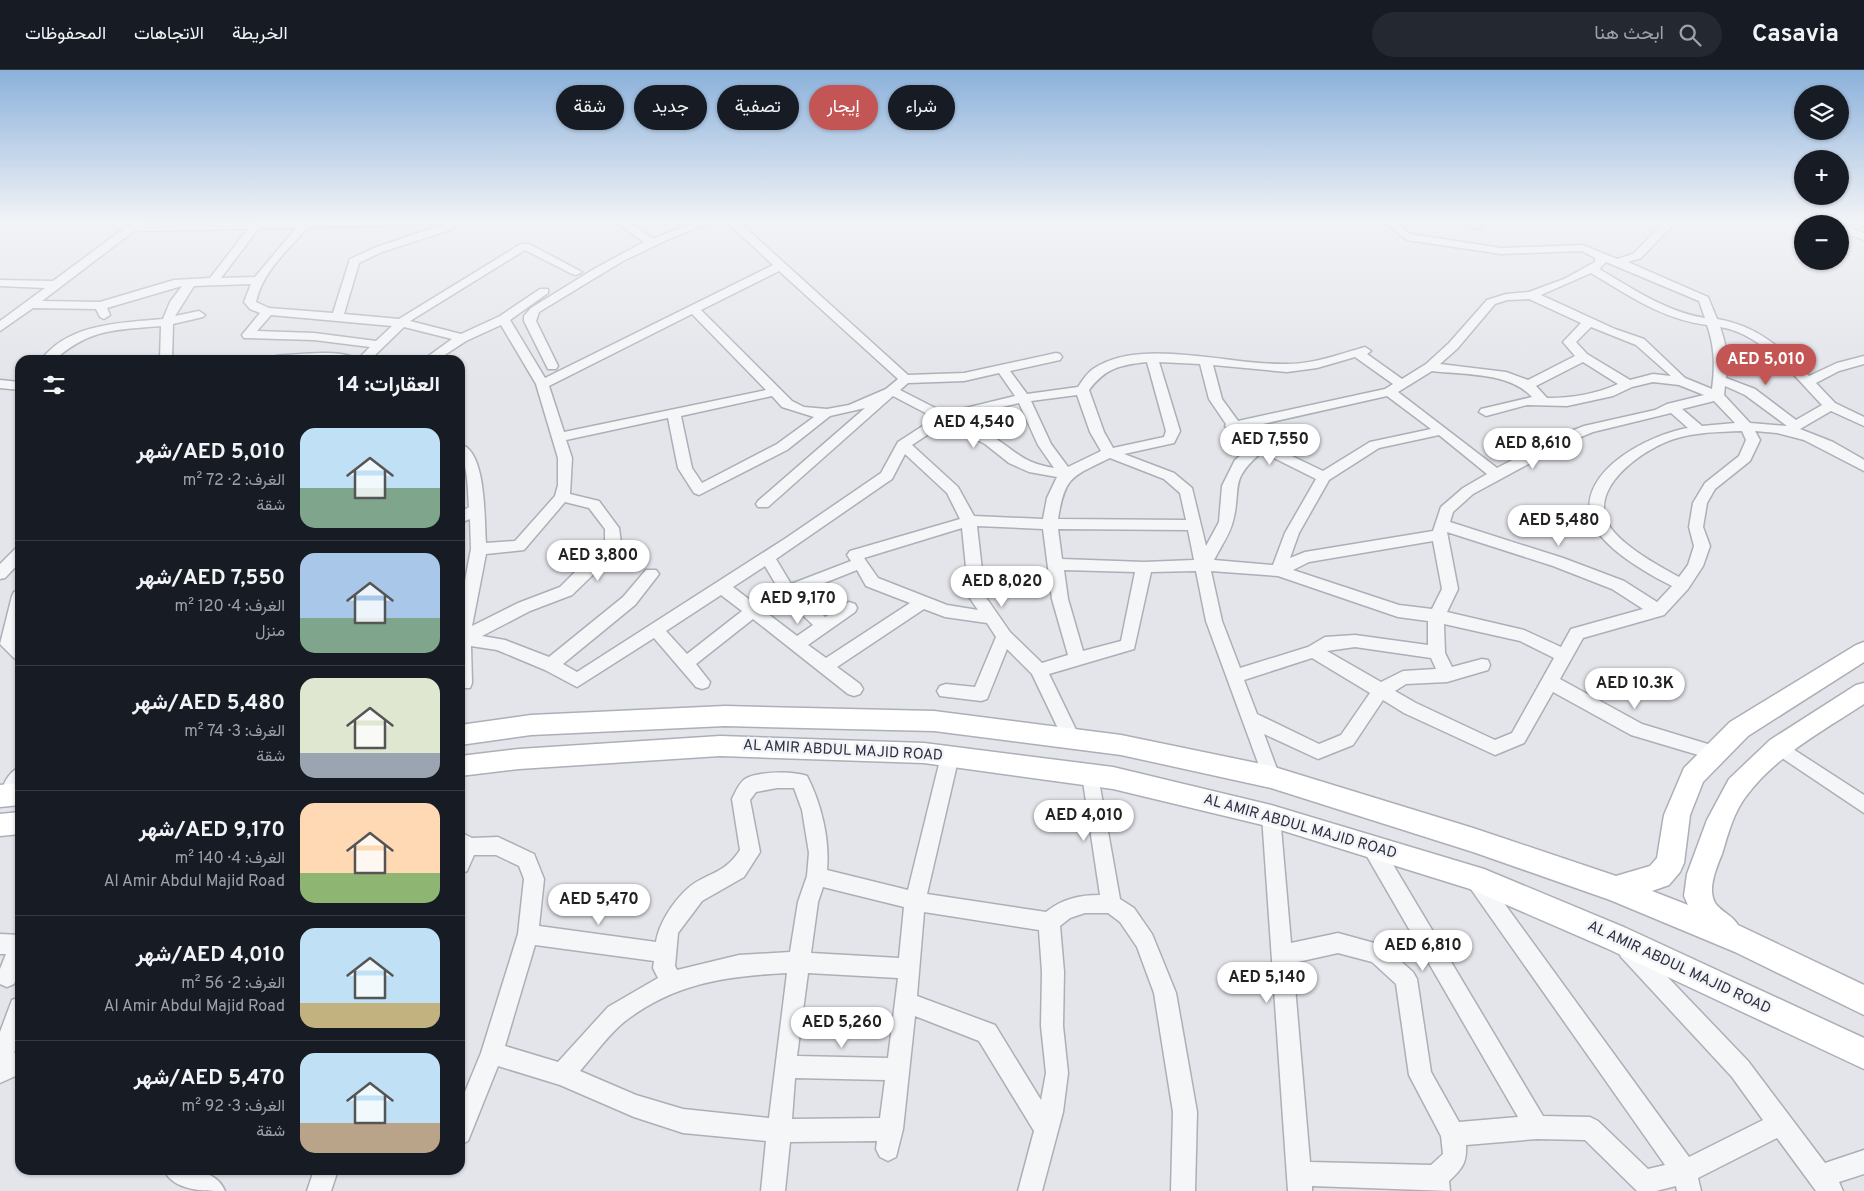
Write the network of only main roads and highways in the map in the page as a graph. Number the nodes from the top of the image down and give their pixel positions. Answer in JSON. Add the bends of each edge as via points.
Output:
{"nodes":[{"id":1,"x":1864,"y":651,"type":"edge"},
{"id":2,"x":1864,"y":692,"type":"edge"},
{"id":3,"x":465,"y":734,"type":"edge"},
{"id":4,"x":465,"y":765,"type":"edge"},
{"id":5,"x":15,"y":823,"type":"edge"},
{"id":6,"x":0,"y":825,"type":"edge"},
{"id":7,"x":1616,"y":889,"type":"junction"},
{"id":8,"x":1745,"y":942,"type":"junction"},
{"id":9,"x":1864,"y":1000,"type":"edge"},
{"id":10,"x":1864,"y":1054,"type":"edge"}],
"edges":[{"from":1,"to":7,"type":"main road","via":[[1739,729],[1692,776],[1677,815],[1670,863],[1659,876]]},
{"from":2,"to":8,"type":"main road","via":[[1779,746],[1738,787],[1720,820],[1701,874],[1698,896],[1706,913],[1716,923]]},
{"from":3,"to":7,"type":"main road","name":"AL AMIR ABDUL MAJID ROAD","via":[[531,725],[725,716],[934,721],[1071,738],[1121,745],[1271,777],[1474,840]]},
{"from":4,"to":10,"type":"main road","name":"AL AMIR ABDUL MAJID ROAD","via":[[720,746],[924,753],[1113,778],[1271,816],[1474,878],[1616,938]]},
{"from":5,"to":6,"type":"main road"},
{"from":7,"to":8,"type":"main road","name":"AL AMIR ABDUL MAJID ROAD"},
{"from":8,"to":9,"type":"main road","name":"AL AMIR ABDUL MAJID ROAD"}]}
